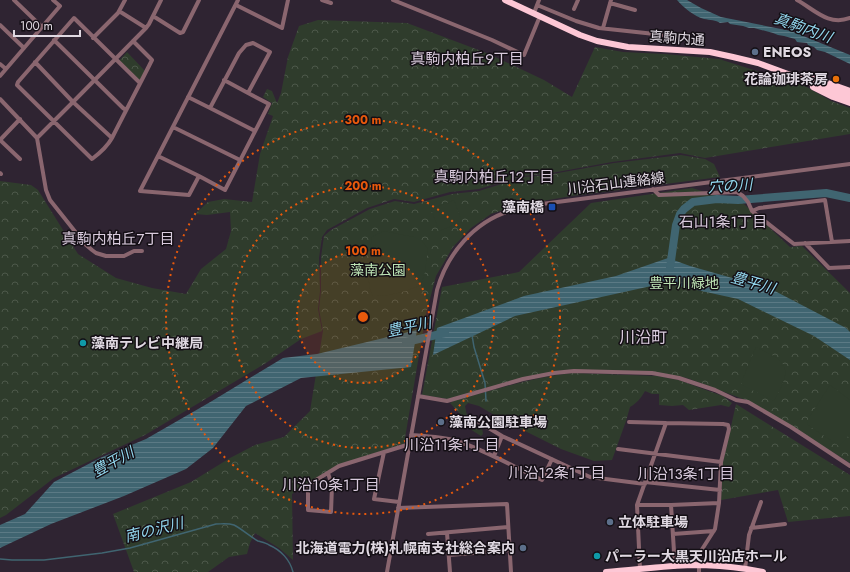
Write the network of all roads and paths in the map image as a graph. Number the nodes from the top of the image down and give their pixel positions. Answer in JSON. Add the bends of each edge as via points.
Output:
{"nodes":[{"id":1,"x":14,"y":0,"type":"edge"},
{"id":2,"x":54,"y":0,"type":"edge"},
{"id":3,"x":125,"y":0,"type":"edge"},
{"id":4,"x":161,"y":0,"type":"edge"},
{"id":5,"x":199,"y":0,"type":"edge"},
{"id":6,"x":238,"y":0,"type":"edge"},
{"id":7,"x":288,"y":0,"type":"edge"},
{"id":8,"x":322,"y":0,"type":"edge"},
{"id":9,"x":393,"y":0,"type":"edge"},
{"id":10,"x":505,"y":0,"type":"edge"},
{"id":11,"x":539,"y":0,"type":"edge"},
{"id":12,"x":578,"y":0,"type":"edge"},
{"id":13,"x":797,"y":0,"type":"edge"},
{"id":14,"x":611,"y":2,"type":"edge"},
{"id":15,"x":331,"y":3,"type":"dead end"},
{"id":16,"x":236,"y":5,"type":"junction"},
{"id":17,"x":537,"y":5,"type":"junction"},
{"id":18,"x":574,"y":9,"type":"dead end"},
{"id":19,"x":635,"y":10,"type":"dead end"},
{"id":20,"x":119,"y":11,"type":"junction"},
{"id":21,"x":534,"y":13,"type":"junction"},
{"id":22,"x":153,"y":16,"type":"junction"},
{"id":23,"x":540,"y":16,"type":"junction"},
{"id":24,"x":850,"y":18,"type":"edge"},
{"id":25,"x":0,"y":25,"type":"edge"},
{"id":26,"x":42,"y":27,"type":"junction"},
{"id":27,"x":146,"y":28,"type":"junction"},
{"id":28,"x":603,"y":28,"type":"junction"},
{"id":29,"x":664,"y":35,"type":"dead end"},
{"id":30,"x":94,"y":38,"type":"junction"},
{"id":31,"x":54,"y":40,"type":"junction"},
{"id":32,"x":133,"y":41,"type":"junction"},
{"id":33,"x":24,"y":48,"type":"junction"},
{"id":34,"x":115,"y":59,"type":"junction"},
{"id":35,"x":35,"y":62,"type":"junction"},
{"id":36,"x":0,"y":64,"type":"edge"},
{"id":37,"x":6,"y":69,"type":"junction"},
{"id":38,"x":783,"y":72,"type":"junction"},
{"id":39,"x":0,"y":76,"type":"edge"},
{"id":40,"x":94,"y":80,"type":"junction"},
{"id":41,"x":224,"y":80,"type":"junction"},
{"id":42,"x":140,"y":83,"type":"junction"},
{"id":43,"x":850,"y":91,"type":"edge"},
{"id":44,"x":248,"y":93,"type":"junction"},
{"id":45,"x":188,"y":97,"type":"junction"},
{"id":46,"x":850,"y":98,"type":"edge"},
{"id":47,"x":0,"y":99,"type":"edge"},
{"id":48,"x":73,"y":102,"type":"junction"},
{"id":49,"x":850,"y":103,"type":"edge"},
{"id":50,"x":210,"y":108,"type":"junction"},
{"id":51,"x":126,"y":110,"type":"junction"},
{"id":52,"x":20,"y":119,"type":"junction"},
{"id":53,"x":53,"y":121,"type":"junction"},
{"id":54,"x":172,"y":127,"type":"junction"},
{"id":55,"x":255,"y":131,"type":"junction"},
{"id":56,"x":37,"y":138,"type":"junction"},
{"id":57,"x":112,"y":138,"type":"junction"},
{"id":58,"x":0,"y":140,"type":"edge"},
{"id":59,"x":158,"y":156,"type":"junction"},
{"id":60,"x":20,"y":159,"type":"dead end"},
{"id":61,"x":240,"y":160,"type":"junction"},
{"id":62,"x":850,"y":164,"type":"edge"},
{"id":63,"x":198,"y":176,"type":"junction"},
{"id":64,"x":653,"y":189,"type":"junction"},
{"id":65,"x":752,"y":211,"type":"junction"},
{"id":66,"x":850,"y":241,"type":"edge"},
{"id":67,"x":832,"y":242,"type":"junction"},
{"id":68,"x":805,"y":243,"type":"junction"},
{"id":69,"x":142,"y":251,"type":"dead end"},
{"id":70,"x":850,"y":267,"type":"edge"},
{"id":71,"x":418,"y":396,"type":"junction"},
{"id":72,"x":472,"y":418,"type":"dead end"},
{"id":73,"x":629,"y":422,"type":"dead end"},
{"id":74,"x":666,"y":423,"type":"junction"},
{"id":75,"x":411,"y":435,"type":"junction"},
{"id":76,"x":502,"y":436,"type":"junction"},
{"id":77,"x":410,"y":444,"type":"junction"},
{"id":78,"x":618,"y":448,"type":"dead end"},
{"id":79,"x":384,"y":452,"type":"junction"},
{"id":80,"x":656,"y":453,"type":"junction"},
{"id":81,"x":494,"y":456,"type":"junction"},
{"id":82,"x":552,"y":459,"type":"junction"},
{"id":83,"x":721,"y":462,"type":"junction"},
{"id":84,"x":850,"y":466,"type":"edge"},
{"id":85,"x":328,"y":473,"type":"junction"},
{"id":86,"x":645,"y":483,"type":"junction"},
{"id":87,"x":720,"y":490,"type":"junction"},
{"id":88,"x":399,"y":502,"type":"junction"},
{"id":89,"x":761,"y":502,"type":"dead end"},
{"id":90,"x":719,"y":503,"type":"junction"},
{"id":91,"x":637,"y":505,"type":"junction"},
{"id":92,"x":671,"y":505,"type":"junction"},
{"id":93,"x":398,"y":508,"type":"junction"},
{"id":94,"x":785,"y":524,"type":"dead end"},
{"id":95,"x":508,"y":527,"type":"junction"},
{"id":96,"x":751,"y":528,"type":"junction"},
{"id":97,"x":714,"y":531,"type":"junction"},
{"id":98,"x":447,"y":532,"type":"junction"},
{"id":99,"x":428,"y":534,"type":"dead end"},
{"id":100,"x":673,"y":534,"type":"junction"},
{"id":101,"x":510,"y":550,"type":"junction"},
{"id":102,"x":449,"y":555,"type":"junction"},
{"id":103,"x":675,"y":567,"type":"junction"},
{"id":104,"x":688,"y":568,"type":"edge"},
{"id":105,"x":699,"y":569,"type":"edge"},
{"id":106,"x":638,"y":570,"type":"edge"},
{"id":107,"x":659,"y":570,"type":"edge"},
{"id":108,"x":750,"y":570,"type":"edge"},
{"id":109,"x":387,"y":572,"type":"edge"},
{"id":110,"x":450,"y":572,"type":"edge"},
{"id":111,"x":511,"y":572,"type":"edge"},
{"id":112,"x":606,"y":572,"type":"edge"},
{"id":113,"x":609,"y":572,"type":"edge"},
{"id":114,"x":763,"y":572,"type":"edge"}],
"edges":[{"from":1,"to":26,"type":"street"},
{"from":2,"to":26,"type":"street","via":[[60,6]]},
{"from":3,"to":20,"type":"street"},
{"from":4,"to":22,"type":"street"},
{"from":5,"to":22,"type":"street","via":[[180,33]]},
{"from":6,"to":16,"type":"street"},
{"from":7,"to":16,"type":"street","via":[[282,28]]},
{"from":8,"to":15,"type":"street"},
{"from":9,"to":23,"type":"street","via":[[524,55]]},
{"from":10,"to":21,"type":"highway","name":"真駒内通"},
{"from":11,"to":17,"type":"street"},
{"from":12,"to":18,"type":"street"},
{"from":13,"to":24,"type":"street","via":[[828,18]]},
{"from":14,"to":19,"type":"street"},
{"from":14,"to":28,"type":"street"},
{"from":16,"to":45,"type":"street"},
{"from":17,"to":21,"type":"street"},
{"from":17,"to":28,"type":"street","via":[[580,23]]},
{"from":20,"to":27,"type":"street"},
{"from":20,"to":30,"type":"street"},
{"from":21,"to":23,"type":"highway","name":"真駒内通"},
{"from":22,"to":27,"type":"street"},
{"from":23,"to":38,"type":"highway","name":"真駒内通","via":[[586,37],[613,45],[710,52],[758,63]]},
{"from":25,"to":33,"type":"street"},
{"from":26,"to":33,"type":"street"},
{"from":27,"to":32,"type":"street"},
{"from":28,"to":29,"type":"street"},
{"from":30,"to":31,"type":"street","via":[[74,18]]},
{"from":30,"to":34,"type":"street"},
{"from":31,"to":35,"type":"street"},
{"from":31,"to":40,"type":"street"},
{"from":32,"to":34,"type":"street"},
{"from":32,"to":42,"type":"street","via":[[152,60]]},
{"from":33,"to":37,"type":"street"},
{"from":34,"to":40,"type":"street"},
{"from":34,"to":42,"type":"street"},
{"from":35,"to":48,"type":"street"},
{"from":35,"to":53,"type":"street","via":[[17,85]]},
{"from":36,"to":37,"type":"street"},
{"from":37,"to":39,"type":"street"},
{"from":38,"to":43,"type":"highway","via":[[811,77]]},
{"from":38,"to":46,"type":"highway","name":"真駒内通"},
{"from":38,"to":49,"type":"highway"},
{"from":40,"to":48,"type":"street"},
{"from":40,"to":51,"type":"street"},
{"from":41,"to":44,"type":"street"},
{"from":41,"to":44,"type":"street","via":[[239,53],[246,45],[254,43],[270,52]]},
{"from":41,"to":50,"type":"street"},
{"from":42,"to":51,"type":"street"},
{"from":44,"to":55,"type":"street","via":[[269,104]]},
{"from":45,"to":50,"type":"street"},
{"from":45,"to":54,"type":"street"},
{"from":47,"to":52,"type":"street"},
{"from":48,"to":53,"type":"street"},
{"from":48,"to":57,"type":"street"},
{"from":50,"to":55,"type":"street"},
{"from":51,"to":57,"type":"street"},
{"from":52,"to":56,"type":"street"},
{"from":52,"to":58,"type":"street"},
{"from":53,"to":56,"type":"street"},
{"from":53,"to":57,"type":"street","via":[[92,159]]},
{"from":54,"to":59,"type":"street"},
{"from":54,"to":61,"type":"street"},
{"from":55,"to":61,"type":"street"},
{"from":56,"to":69,"type":"street","via":[[50,200],[85,244],[96,253],[106,256],[124,256],[134,251]]},
{"from":58,"to":60,"type":"street"},
{"from":59,"to":63,"type":"street"},
{"from":59,"to":63,"type":"street","via":[[140,191],[189,195]]},
{"from":61,"to":63,"type":"street","via":[[225,190]]},
{"from":62,"to":64,"type":"street","name":"川沿石山連絡線"},
{"from":64,"to":65,"type":"street","via":[[659,195],[737,192],[748,202]]},
{"from":64,"to":71,"type":"street","name":"川沿石山連絡線","via":[[534,205],[497,216],[475,230],[456,250],[440,280]]},
{"from":65,"to":67,"type":"street","via":[[826,200]]},
{"from":65,"to":68,"type":"street","via":[[794,244]]},
{"from":66,"to":67,"type":"street"},
{"from":67,"to":68,"type":"street"},
{"from":68,"to":70,"type":"street","via":[[829,268]]},
{"from":71,"to":75,"type":"street"},
{"from":71,"to":84,"type":"street","via":[[447,400],[523,379],[574,371],[652,373],[679,378],[736,400],[748,402]]},
{"from":72,"to":76,"type":"street"},
{"from":73,"to":74,"type":"street"},
{"from":74,"to":80,"type":"street"},
{"from":74,"to":83,"type":"street","via":[[728,425]]},
{"from":75,"to":77,"type":"street"},
{"from":75,"to":81,"type":"street","via":[[456,441]]},
{"from":76,"to":81,"type":"street"},
{"from":76,"to":82,"type":"street"},
{"from":77,"to":79,"type":"street"},
{"from":77,"to":88,"type":"street"},
{"from":78,"to":80,"type":"street"},
{"from":79,"to":85,"type":"street","via":[[339,466]]},
{"from":79,"to":88,"type":"street","via":[[374,499]]},
{"from":80,"to":83,"type":"street"},
{"from":80,"to":86,"type":"street"},
{"from":81,"to":82,"type":"street","via":[[542,480]]},
{"from":82,"to":86,"type":"street","via":[[590,477]]},
{"from":83,"to":87,"type":"street"},
{"from":85,"to":85,"type":"street","via":[[332,486],[331,512],[308,510],[308,485]]},
{"from":86,"to":87,"type":"street"},
{"from":86,"to":91,"type":"street"},
{"from":87,"to":90,"type":"street"},
{"from":88,"to":93,"type":"street"},
{"from":89,"to":96,"type":"street"},
{"from":90,"to":92,"type":"street"},
{"from":90,"to":97,"type":"street"},
{"from":91,"to":92,"type":"street"},
{"from":91,"to":106,"type":"street"},
{"from":92,"to":100,"type":"street"},
{"from":93,"to":95,"type":"street","via":[[507,504]]},
{"from":93,"to":109,"type":"street"},
{"from":94,"to":96,"type":"street"},
{"from":95,"to":98,"type":"street"},
{"from":95,"to":101,"type":"street"},
{"from":96,"to":108,"type":"street"},
{"from":97,"to":100,"type":"street"},
{"from":97,"to":104,"type":"street"},
{"from":98,"to":99,"type":"street"},
{"from":98,"to":102,"type":"street"},
{"from":100,"to":103,"type":"street"},
{"from":101,"to":102,"type":"street"},
{"from":101,"to":111,"type":"street"},
{"from":102,"to":110,"type":"street"},
{"from":103,"to":104,"type":"highway"},
{"from":103,"to":107,"type":"highway"},
{"from":104,"to":105,"type":"highway"},
{"from":105,"to":108,"type":"highway"},
{"from":106,"to":107,"type":"highway"},
{"from":106,"to":113,"type":"highway"},
{"from":108,"to":114,"type":"highway"},
{"from":112,"to":113,"type":"highway"}]}
